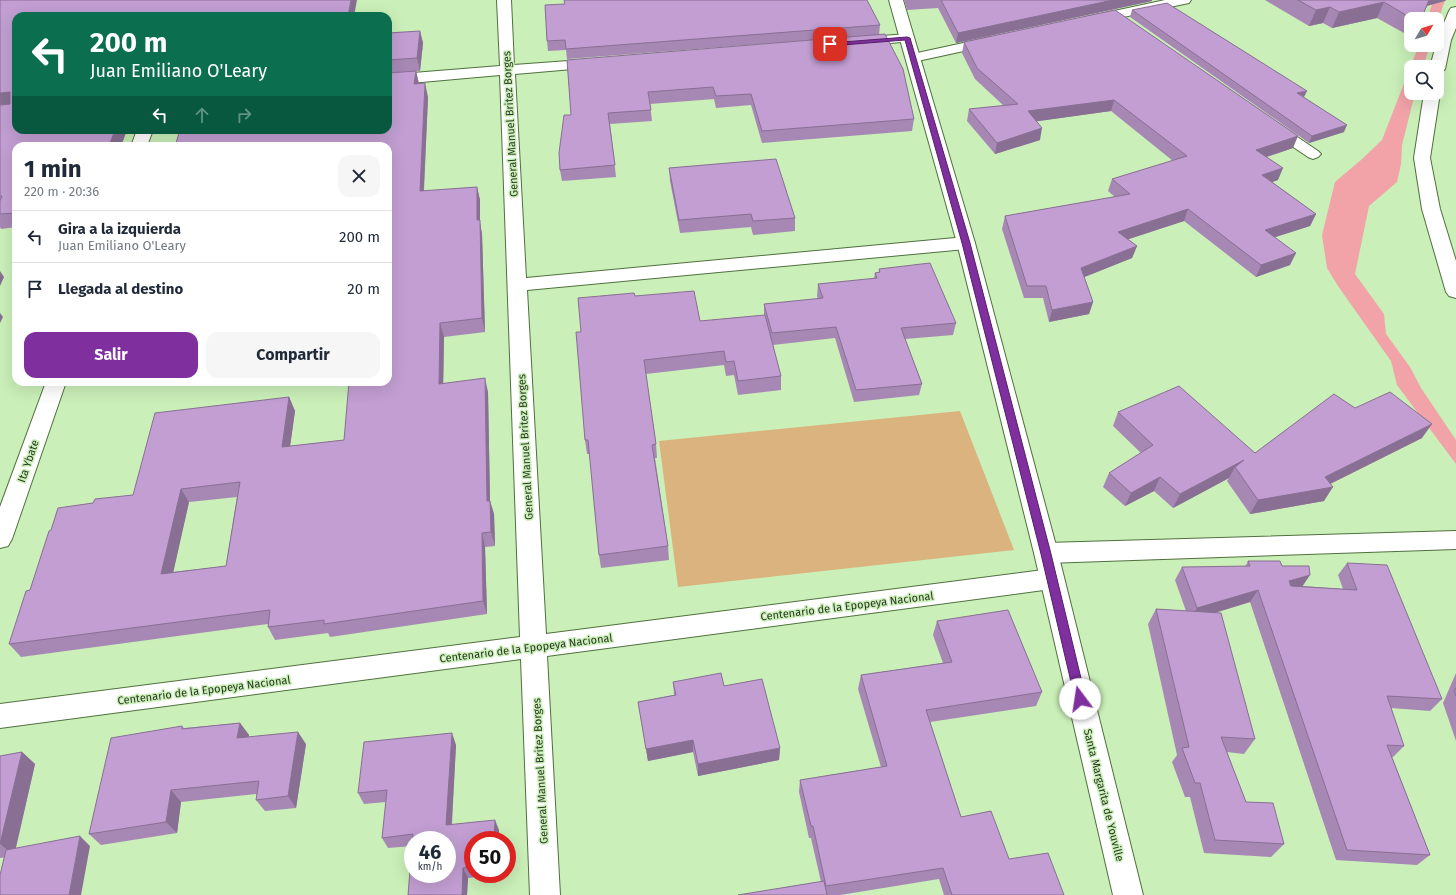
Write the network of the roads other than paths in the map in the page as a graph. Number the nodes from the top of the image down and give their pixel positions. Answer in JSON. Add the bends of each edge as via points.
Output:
{"nodes":[{"id":1,"x":504,"y":0,"type":"edge"},
{"id":2,"x":896,"y":0,"type":"edge"},
{"id":3,"x":1184,"y":0,"type":"edge"},
{"id":4,"x":1456,"y":11,"type":"edge"},
{"id":5,"x":1115,"y":15,"type":"junction"},
{"id":6,"x":1076,"y":23,"type":"edge"},
{"id":7,"x":1128,"y":24,"type":"edge"},
{"id":8,"x":907,"y":38,"type":"junction"},
{"id":9,"x":1006,"y":38,"type":"edge"},
{"id":10,"x":844,"y":43,"type":"edge"},
{"id":11,"x":913,"y":58,"type":"junction"},
{"id":12,"x":1439,"y":60,"type":"edge"},
{"id":13,"x":610,"y":62,"type":"edge"},
{"id":14,"x":508,"y":70,"type":"junction"},
{"id":15,"x":392,"y":80,"type":"edge"},
{"id":16,"x":1431,"y":100,"type":"edge"},
{"id":17,"x":1262,"y":118,"type":"edge"},
{"id":18,"x":1313,"y":154,"type":"dead end"},
{"id":19,"x":966,"y":243,"type":"junction"},
{"id":20,"x":518,"y":285,"type":"junction"},
{"id":21,"x":1456,"y":292,"type":"edge"},
{"id":22,"x":55,"y":386,"type":"edge"},
{"id":23,"x":0,"y":539,"type":"edge"},
{"id":24,"x":1456,"y":540,"type":"edge"},
{"id":25,"x":1046,"y":554,"type":"junction"},
{"id":26,"x":1051,"y":579,"type":"junction"},
{"id":27,"x":534,"y":646,"type":"junction"},
{"id":28,"x":0,"y":716,"type":"edge"},
{"id":29,"x":545,"y":895,"type":"edge"},
{"id":30,"x":1128,"y":895,"type":"edge"}],
"edges":[{"from":1,"to":14,"type":"street","name":"General Manuel Britez Borges"},
{"from":2,"to":8,"type":"street","name":"Santa Margarita de Youville"},
{"from":3,"to":5,"type":"street"},
{"from":4,"to":12,"type":"street"},
{"from":5,"to":6,"type":"street"},
{"from":5,"to":7,"type":"lane"},
{"from":8,"to":10,"type":"street"},
{"from":8,"to":11,"type":"street","name":"Santa Margarita de Youville"},
{"from":9,"to":11,"type":"street"},
{"from":11,"to":19,"type":"street","name":"Santa Margarita de Youville"},
{"from":13,"to":14,"type":"street"},
{"from":14,"to":15,"type":"street"},
{"from":14,"to":20,"type":"street","name":"General Manuel Britez Borges"},
{"from":16,"to":21,"type":"street","via":[[1422,158],[1431,209]]},
{"from":17,"to":18,"type":"lane"},
{"from":19,"to":20,"type":"street"},
{"from":19,"to":25,"type":"street","name":"Santa Margarita de Youville"},
{"from":20,"to":27,"type":"street","name":"General Manuel Britez Borges"},
{"from":22,"to":23,"type":"street","name":"Ita Ybate"},
{"from":24,"to":25,"type":"street"},
{"from":25,"to":26,"type":"street","name":"Santa Margarita de Youville"},
{"from":26,"to":27,"type":"street","name":"Centenario de la Epopeya Nacional"},
{"from":26,"to":30,"type":"street","name":"Santa Margarita de Youville"},
{"from":27,"to":28,"type":"street","name":"Centenario de la Epopeya Nacional"},
{"from":27,"to":29,"type":"street","name":"General Manuel Britez Borges"}]}
